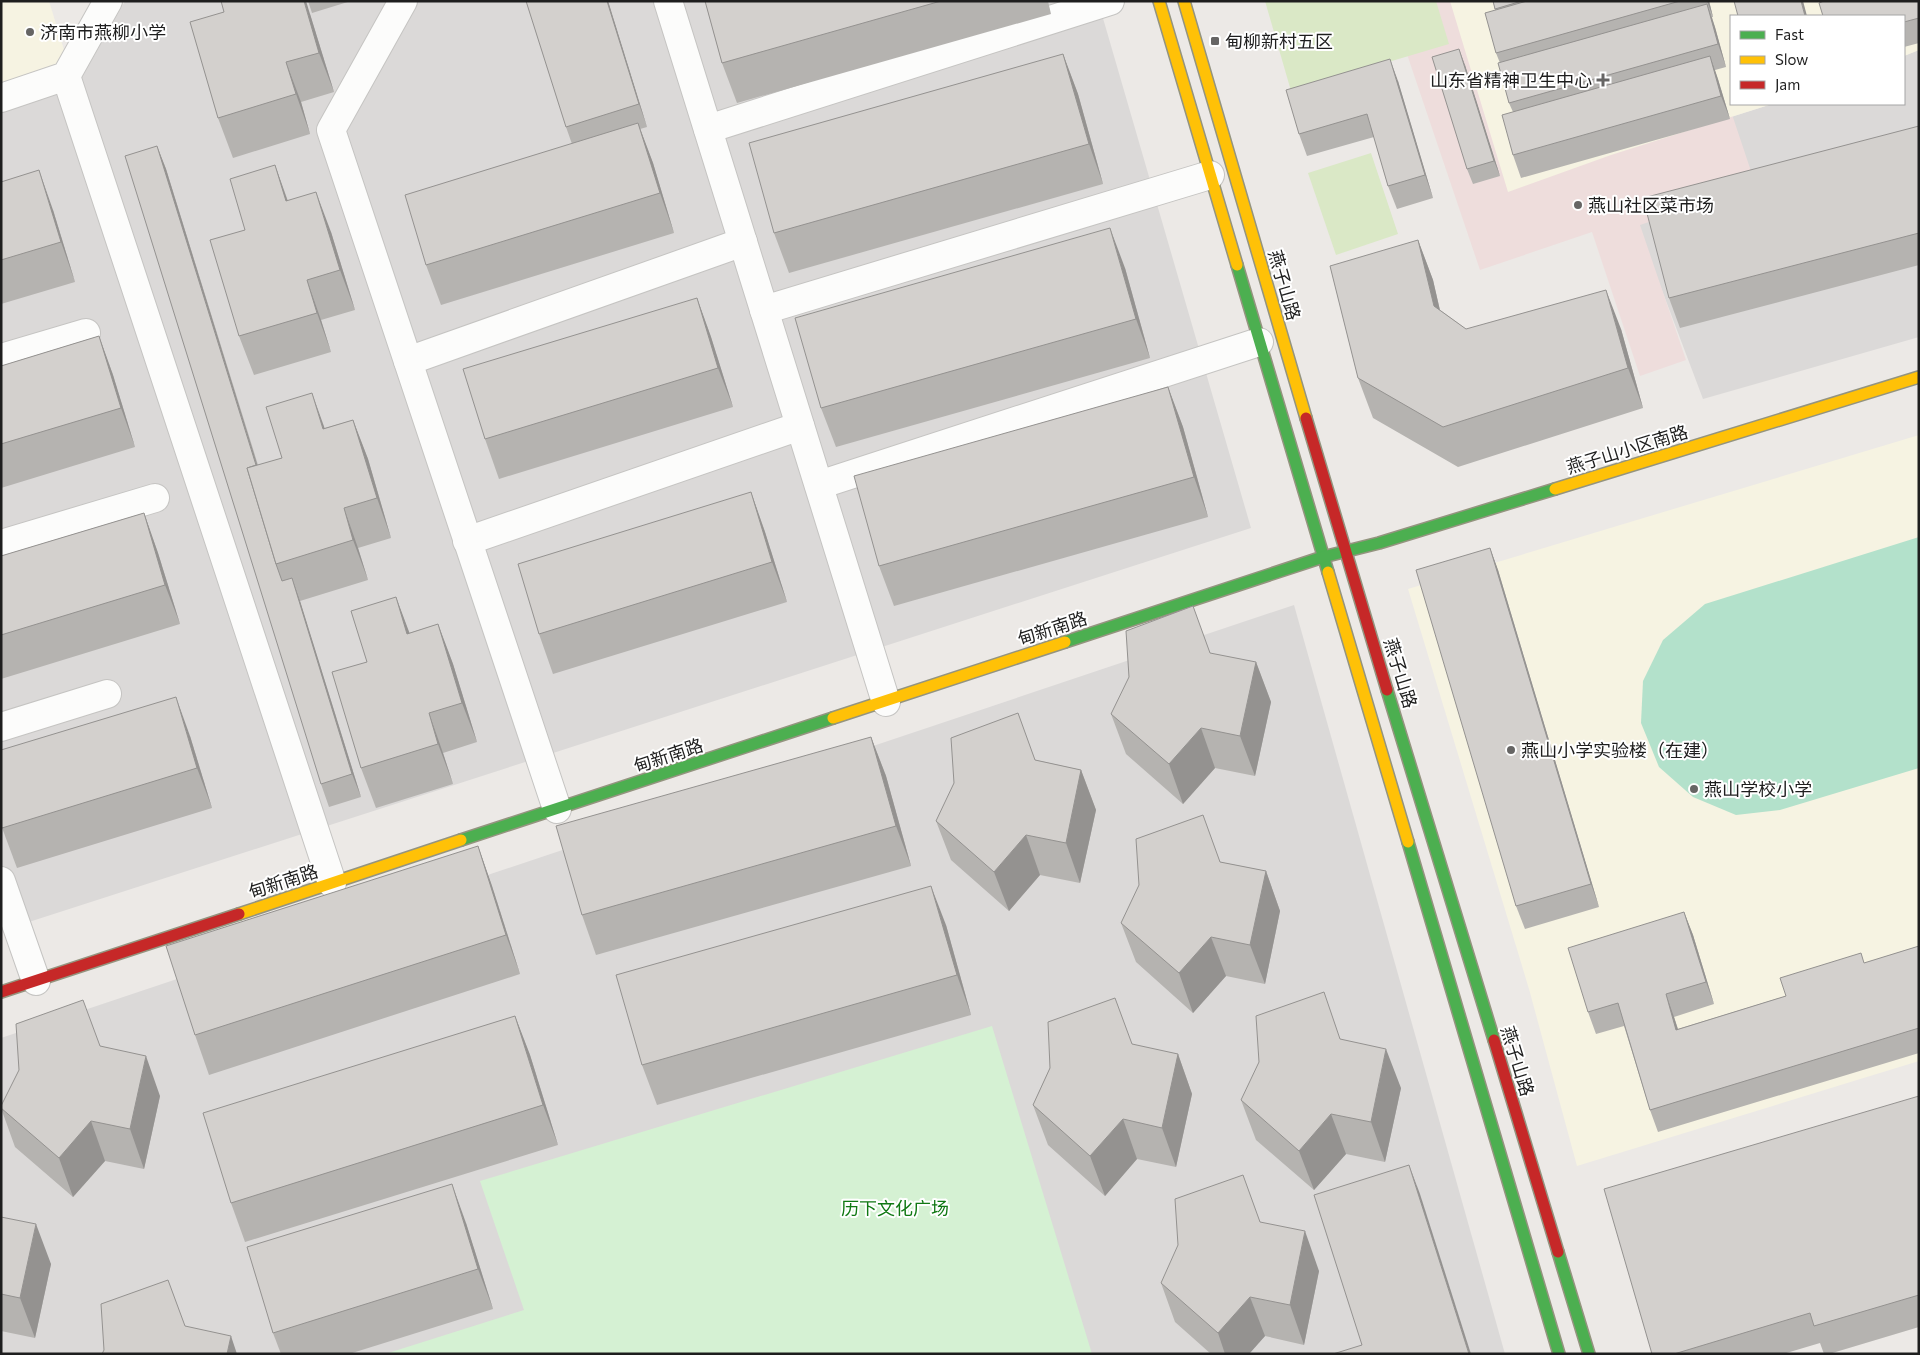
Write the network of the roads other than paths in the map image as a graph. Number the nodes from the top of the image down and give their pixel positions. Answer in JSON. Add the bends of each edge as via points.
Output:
{"nodes":[{"id":1,"x":108,"y":1,"type":"edge"},
{"id":2,"x":403,"y":1,"type":"edge"},
{"id":3,"x":668,"y":1,"type":"edge"},
{"id":4,"x":1110,"y":1,"type":"edge"},
{"id":5,"x":1159,"y":1,"type":"edge"},
{"id":6,"x":1184,"y":1,"type":"edge"},
{"id":7,"x":66,"y":76,"type":"junction"},
{"id":8,"x":1,"y":98,"type":"edge"},
{"id":9,"x":708,"y":129,"type":"junction"},
{"id":10,"x":1210,"y":175,"type":"junction"},
{"id":11,"x":743,"y":242,"type":"junction"},
{"id":12,"x":764,"y":310,"type":"junction"},
{"id":13,"x":86,"y":333,"type":"dead end"},
{"id":14,"x":1259,"y":342,"type":"junction"},
{"id":15,"x":1,"y":358,"type":"edge"},
{"id":16,"x":408,"y":361,"type":"junction"},
{"id":17,"x":1919,"y":377,"type":"edge"},
{"id":18,"x":800,"y":426,"type":"junction"},
{"id":19,"x":819,"y":485,"type":"junction"},
{"id":20,"x":155,"y":498,"type":"dead end"},
{"id":21,"x":467,"y":541,"type":"junction"},
{"id":22,"x":1,"y":544,"type":"edge"},
{"id":23,"x":1345,"y":551,"type":"junction"},
{"id":24,"x":1323,"y":558,"type":"junction"},
{"id":25,"x":107,"y":694,"type":"dead end"},
{"id":26,"x":886,"y":702,"type":"junction"},
{"id":27,"x":1,"y":727,"type":"edge"},
{"id":28,"x":557,"y":809,"type":"junction"},
{"id":29,"x":1,"y":881,"type":"edge"},
{"id":30,"x":332,"y":883,"type":"junction"},
{"id":31,"x":36,"y":981,"type":"junction"},
{"id":32,"x":1,"y":992,"type":"edge"},
{"id":33,"x":1559,"y":1354,"type":"edge"},
{"id":34,"x":1589,"y":1354,"type":"edge"}],
"edges":[{"from":1,"to":7,"type":"street"},
{"from":2,"to":16,"type":"street","via":[[331,130]]},
{"from":3,"to":9,"type":"street"},
{"from":4,"to":9,"type":"street"},
{"from":5,"to":10,"type":"street"},
{"from":6,"to":23,"type":"street","name":"燕子山路"},
{"from":7,"to":8,"type":"street"},
{"from":7,"to":30,"type":"street"},
{"from":9,"to":11,"type":"street"},
{"from":10,"to":12,"type":"street"},
{"from":10,"to":14,"type":"street"},
{"from":11,"to":12,"type":"street"},
{"from":11,"to":16,"type":"street"},
{"from":12,"to":18,"type":"street"},
{"from":13,"to":15,"type":"street"},
{"from":14,"to":19,"type":"street"},
{"from":14,"to":24,"type":"street"},
{"from":16,"to":21,"type":"street"},
{"from":17,"to":23,"type":"street","name":"燕子山小区南路"},
{"from":18,"to":19,"type":"street"},
{"from":18,"to":21,"type":"street"},
{"from":19,"to":26,"type":"street"},
{"from":20,"to":22,"type":"street"},
{"from":21,"to":28,"type":"street"},
{"from":23,"to":24,"type":"street","name":"甸新南路"},
{"from":23,"to":34,"type":"street","name":"燕子山路"},
{"from":24,"to":26,"type":"street","name":"甸新南路"},
{"from":24,"to":33,"type":"street"},
{"from":25,"to":27,"type":"street"},
{"from":26,"to":28,"type":"street","name":"甸新南路"},
{"from":28,"to":30,"type":"street","name":"甸新南路"},
{"from":29,"to":31,"type":"street"},
{"from":30,"to":31,"type":"street","name":"甸新南路"},
{"from":31,"to":32,"type":"street","name":"甸新南路"}]}
